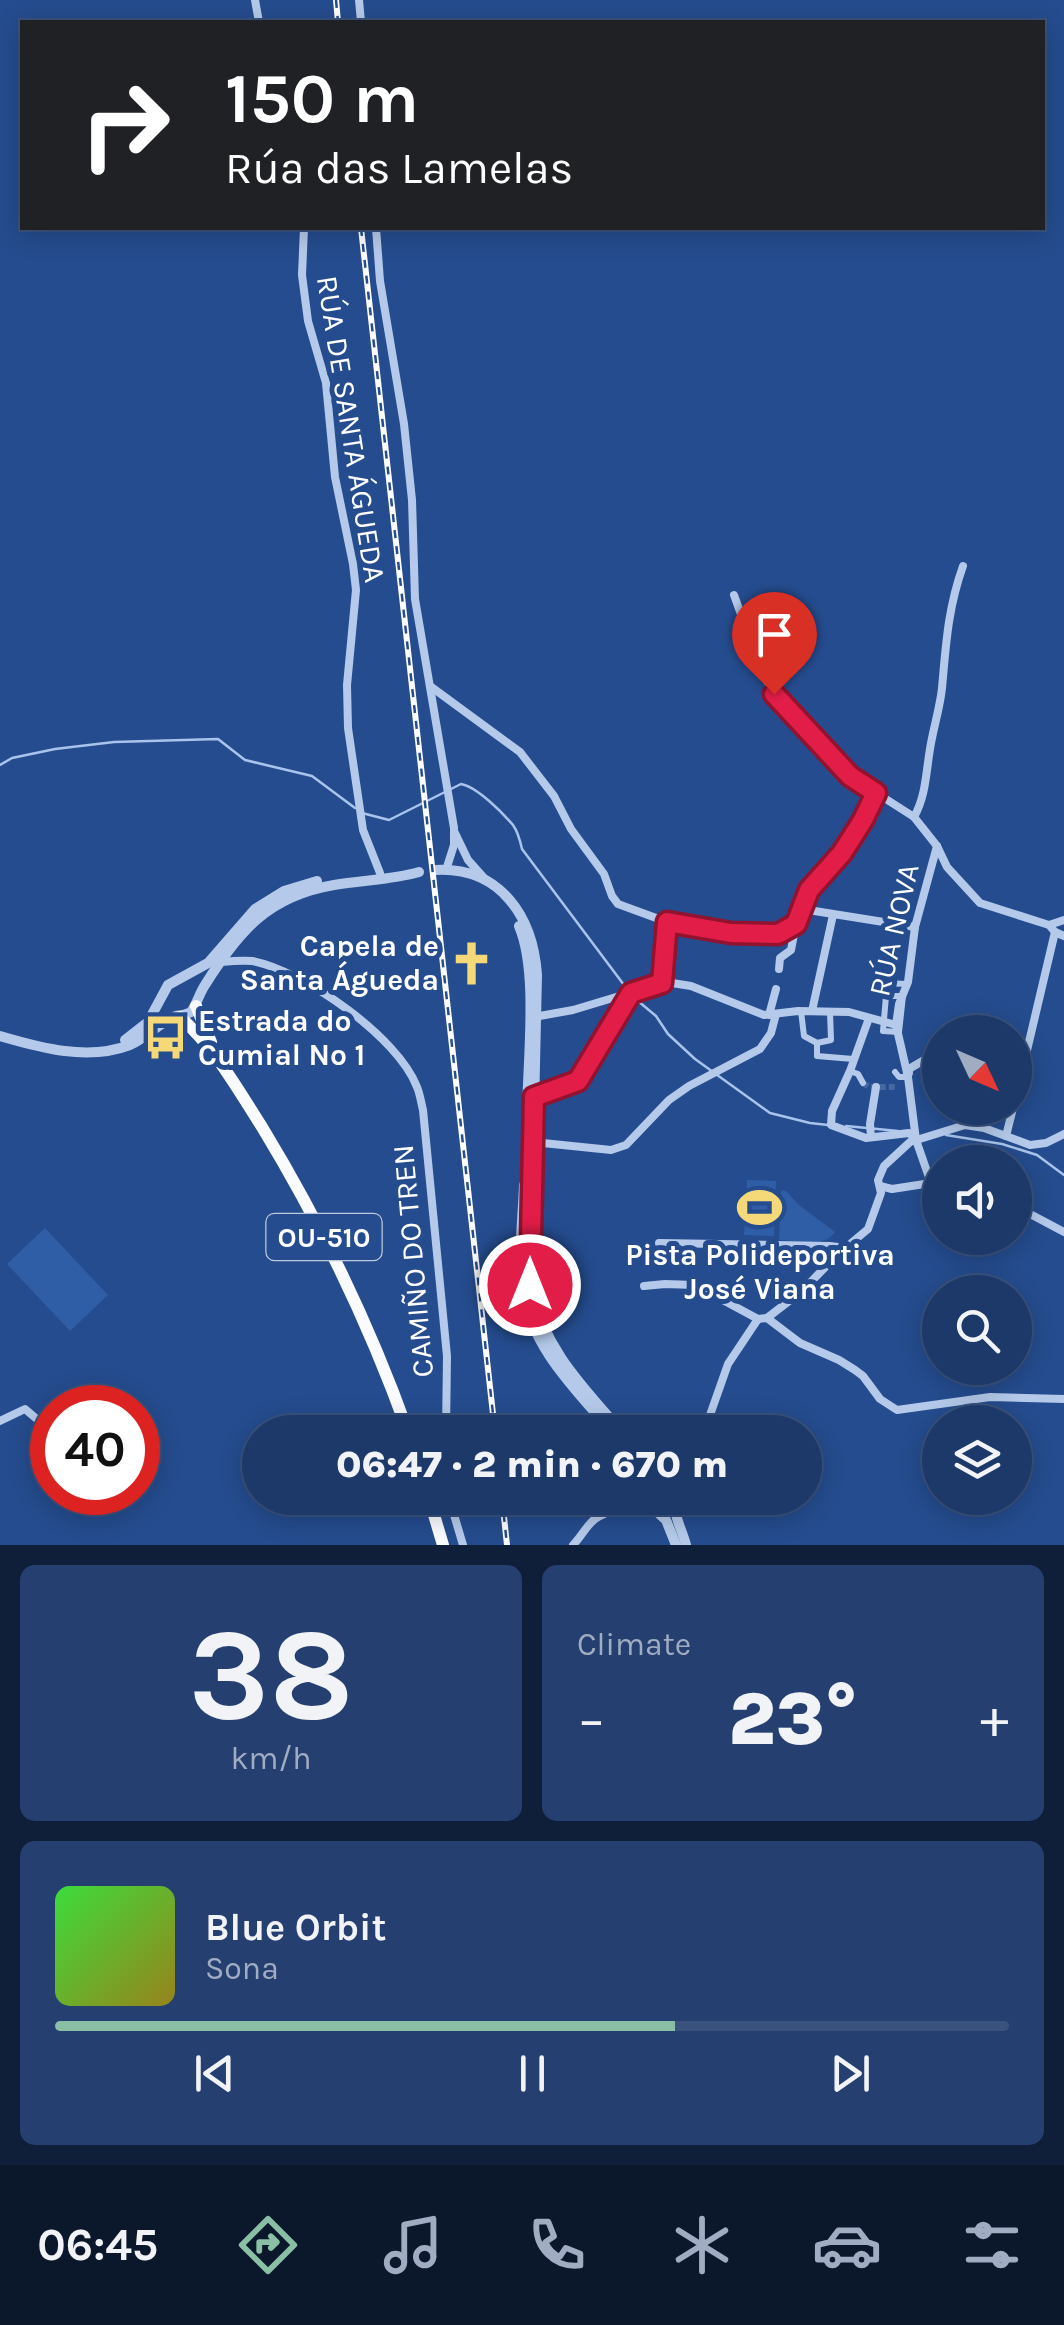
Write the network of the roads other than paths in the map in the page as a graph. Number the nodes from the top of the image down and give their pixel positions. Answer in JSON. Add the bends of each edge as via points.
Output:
{"nodes":[{"id":1,"x":304,"y":230,"type":"edge"},
{"id":2,"x":376,"y":230,"type":"edge"},
{"id":3,"x":963,"y":566,"type":"dead end"},
{"id":4,"x":734,"y":595,"type":"dead end"},
{"id":5,"x":430,"y":686,"type":"junction"},
{"id":6,"x":876,"y":793,"type":"junction"},
{"id":7,"x":914,"y":817,"type":"junction"},
{"id":8,"x":454,"y":828,"type":"junction"},
{"id":9,"x":938,"y":846,"type":"junction"},
{"id":10,"x":432,"y":871,"type":"junction"},
{"id":11,"x":380,"y":873,"type":"junction"},
{"id":12,"x":472,"y":875,"type":"junction"},
{"id":13,"x":485,"y":879,"type":"junction"},
{"id":14,"x":802,"y":908,"type":"junction"},
{"id":15,"x":833,"y":915,"type":"junction"},
{"id":16,"x":1064,"y":920,"type":"edge"},
{"id":17,"x":667,"y":922,"type":"junction"},
{"id":18,"x":796,"y":924,"type":"junction"},
{"id":19,"x":916,"y":927,"type":"junction"},
{"id":20,"x":1056,"y":931,"type":"edge"},
{"id":21,"x":220,"y":962,"type":"junction"},
{"id":22,"x":779,"y":969,"type":"dead end"},
{"id":23,"x":889,"y":971,"type":"dead end"},
{"id":24,"x":529,"y":977,"type":"junction"},
{"id":25,"x":182,"y":981,"type":"junction"},
{"id":26,"x":662,"y":983,"type":"junction"},
{"id":27,"x":907,"y":984,"type":"junction"},
{"id":28,"x":776,"y":989,"type":"dead end"},
{"id":29,"x":631,"y":993,"type":"junction"},
{"id":30,"x":903,"y":996,"type":"junction"},
{"id":31,"x":161,"y":998,"type":"junction"},
{"id":32,"x":196,"y":1002,"type":"junction"},
{"id":33,"x":802,"y":1011,"type":"junction"},
{"id":34,"x":812,"y":1011,"type":"junction"},
{"id":35,"x":830,"y":1012,"type":"junction"},
{"id":36,"x":772,"y":1015,"type":"junction"},
{"id":37,"x":178,"y":1017,"type":"junction"},
{"id":38,"x":535,"y":1017,"type":"junction"},
{"id":39,"x":868,"y":1018,"type":"junction"},
{"id":40,"x":884,"y":1022,"type":"junction"},
{"id":41,"x":897,"y":1028,"type":"junction"},
{"id":42,"x":1032,"y":1030,"type":"edge"},
{"id":43,"x":0,"y":1036,"type":"edge"},
{"id":44,"x":816,"y":1042,"type":"junction"},
{"id":45,"x":106,"y":1049,"type":"junction"},
{"id":46,"x":216,"y":1054,"type":"junction"},
{"id":47,"x":853,"y":1058,"type":"junction"},
{"id":48,"x":922,"y":1061,"type":"edge"},
{"id":49,"x":850,"y":1071,"type":"junction"},
{"id":50,"x":895,"y":1072,"type":"dead end"},
{"id":51,"x":863,"y":1082,"type":"tunnel mouth"},
{"id":52,"x":909,"y":1082,"type":"junction"},
{"id":53,"x":527,"y":1085,"type":"junction"},
{"id":54,"x":898,"y":1087,"type":"tunnel mouth"},
{"id":55,"x":876,"y":1088,"type":"dead end"},
{"id":56,"x":534,"y":1097,"type":"junction"},
{"id":57,"x":1009,"y":1125,"type":"edge"},
{"id":58,"x":1064,"y":1134,"type":"edge"},
{"id":59,"x":1006,"y":1136,"type":"junction"},
{"id":60,"x":871,"y":1137,"type":"junction"},
{"id":61,"x":916,"y":1140,"type":"junction"},
{"id":62,"x":532,"y":1142,"type":"junction"},
{"id":63,"x":922,"y":1157,"type":"edge"},
{"id":64,"x":922,"y":1184,"type":"edge"},
{"id":65,"x":880,"y":1186,"type":"junction"},
{"id":66,"x":1032,"y":1215,"type":"edge"},
{"id":67,"x":1064,"y":1232,"type":"edge"},
{"id":68,"x":530,"y":1234,"type":"junction"},
{"id":69,"x":659,"y":1243,"type":"dead end"},
{"id":70,"x":846,"y":1248,"type":"junction"},
{"id":71,"x":523,"y":1271,"type":"junction"},
{"id":72,"x":644,"y":1286,"type":"dead end"},
{"id":73,"x":521,"y":1290,"type":"junction"},
{"id":74,"x":762,"y":1319,"type":"junction"},
{"id":75,"x":554,"y":1350,"type":"junction"},
{"id":76,"x":1064,"y":1399,"type":"edge"},
{"id":77,"x":30,"y":1413,"type":"edge"},
{"id":78,"x":401,"y":1415,"type":"edge"},
{"id":79,"x":446,"y":1415,"type":"edge"},
{"id":80,"x":599,"y":1415,"type":"edge"},
{"id":81,"x":608,"y":1415,"type":"edge"},
{"id":82,"x":710,"y":1415,"type":"edge"},
{"id":83,"x":0,"y":1421,"type":"edge"},
{"id":84,"x":434,"y":1515,"type":"edge"},
{"id":85,"x":453,"y":1515,"type":"edge"},
{"id":86,"x":605,"y":1515,"type":"edge"},
{"id":87,"x":659,"y":1515,"type":"edge"},
{"id":88,"x":679,"y":1515,"type":"edge"},
{"id":89,"x":443,"y":1545,"type":"edge"},
{"id":90,"x":463,"y":1545,"type":"edge"},
{"id":91,"x":572,"y":1545,"type":"edge"},
{"id":92,"x":676,"y":1545,"type":"edge"},
{"id":93,"x":686,"y":1545,"type":"edge"}],
"edges":[{"from":1,"to":11,"type":"street","name":"RÚA DE SANTA ÁGUEDA","via":[[308,322],[326,384],[355,578],[350,743],[363,830]]},
{"from":2,"to":5,"type":"street"},
{"from":3,"to":7,"type":"street"},
{"from":4,"to":6,"type":"street","via":[[774,694],[850,776]]},
{"from":5,"to":8,"type":"street"},
{"from":5,"to":17,"type":"street","via":[[520,752],[618,904]]},
{"from":6,"to":7,"type":"street"},
{"from":6,"to":14,"type":"street"},
{"from":7,"to":9,"type":"street"},
{"from":8,"to":10,"type":"street","via":[[454,845]]},
{"from":8,"to":13,"type":"street"},
{"from":9,"to":19,"type":"street","name":"RÚA NOVA"},
{"from":9,"to":20,"type":"street","via":[[947,867],[980,903]]},
{"from":10,"to":11,"type":"street"},
{"from":10,"to":12,"type":"street"},
{"from":10,"to":21,"type":"street","via":[[317,888],[283,900],[252,923]]},
{"from":11,"to":25,"type":"street","via":[[308,883],[273,898]]},
{"from":12,"to":13,"type":"street"},
{"from":12,"to":24,"type":"street","via":[[495,892],[518,924]]},
{"from":13,"to":38,"type":"street","via":[[527,926],[536,960]]},
{"from":14,"to":15,"type":"street"},
{"from":14,"to":18,"type":"street"},
{"from":15,"to":19,"type":"street"},
{"from":15,"to":34,"type":"street"},
{"from":16,"to":20,"type":"street"},
{"from":17,"to":18,"type":"street","via":[[778,934]]},
{"from":17,"to":26,"type":"street"},
{"from":18,"to":22,"type":"street"},
{"from":19,"to":27,"type":"street","name":"RÚA NOVA"},
{"from":20,"to":42,"type":"street"},
{"from":21,"to":25,"type":"street"},
{"from":21,"to":32,"type":"street"},
{"from":21,"to":79,"type":"street","name":"CAMIÑO DO TREN","via":[[259,964],[339,1004],[375,1032],[417,1086],[446,1356]]},
{"from":23,"to":27,"type":"street","via":[[884,983]]},
{"from":24,"to":38,"type":"street"},
{"from":24,"to":53,"type":"street"},
{"from":25,"to":31,"type":"street","via":[[165,987]]},
{"from":25,"to":32,"type":"street","via":[[192,986]]},
{"from":26,"to":29,"type":"street"},
{"from":26,"to":36,"type":"street","via":[[691,986]]},
{"from":27,"to":30,"type":"street","name":"RÚA NOVA"},
{"from":28,"to":36,"type":"street"},
{"from":29,"to":38,"type":"street"},
{"from":29,"to":56,"type":"street","via":[[578,1081]]},
{"from":30,"to":40,"type":"street","via":[[886,996]]},
{"from":30,"to":41,"type":"street","name":"RÚA NOVA"},
{"from":31,"to":37,"type":"street","via":[[166,1012]]},
{"from":31,"to":45,"type":"street","via":[[138,1032]]},
{"from":32,"to":37,"type":"street"},
{"from":32,"to":46,"type":"main road"},
{"from":33,"to":34,"type":"street"},
{"from":33,"to":36,"type":"street"},
{"from":33,"to":44,"type":"street","via":[[804,1036]]},
{"from":34,"to":35,"type":"street"},
{"from":35,"to":39,"type":"street"},
{"from":35,"to":44,"type":"street","via":[[832,1040]]},
{"from":36,"to":62,"type":"street","via":[[760,1050],[688,1086],[626,1145],[611,1150]]},
{"from":37,"to":45,"type":"street","via":[[132,1044]]},
{"from":37,"to":46,"type":"main road"},
{"from":38,"to":53,"type":"street"},
{"from":38,"to":56,"type":"street"},
{"from":39,"to":40,"type":"street"},
{"from":39,"to":47,"type":"street"},
{"from":40,"to":41,"type":"street"},
{"from":41,"to":52,"type":"street"},
{"from":43,"to":45,"type":"street","via":[[65,1052]]},
{"from":44,"to":47,"type":"street","via":[[817,1056]]},
{"from":46,"to":78,"type":"main road","number":"OU-510","via":[[330,1248]]},
{"from":47,"to":49,"type":"street"},
{"from":48,"to":52,"type":"street","via":[[909,1068]]},
{"from":49,"to":51,"type":"street"},
{"from":49,"to":60,"type":"street","via":[[831,1125]]},
{"from":50,"to":52,"type":"street"},
{"from":52,"to":54,"type":"street"},
{"from":52,"to":61,"type":"street"},
{"from":53,"to":71,"type":"street"},
{"from":55,"to":60,"type":"street"},
{"from":56,"to":62,"type":"street"},
{"from":57,"to":59,"type":"street"},
{"from":58,"to":59,"type":"street","via":[[1038,1145]]},
{"from":59,"to":61,"type":"street","via":[[970,1125]]},
{"from":60,"to":61,"type":"street","via":[[909,1133]]},
{"from":61,"to":63,"type":"street"},
{"from":61,"to":65,"type":"street","via":[[884,1166]]},
{"from":62,"to":68,"type":"street"},
{"from":64,"to":65,"type":"street"},
{"from":65,"to":70,"type":"street","via":[[868,1229]]},
{"from":66,"to":67,"type":"street"},
{"from":68,"to":71,"type":"street"},
{"from":68,"to":75,"type":"street","via":[[530,1285]]},
{"from":69,"to":70,"type":"street"},
{"from":70,"to":74,"type":"street"},
{"from":71,"to":73,"type":"street"},
{"from":72,"to":74,"type":"street","via":[[696,1286]]},
{"from":73,"to":75,"type":"street"},
{"from":73,"to":80,"type":"street","via":[[559,1369]]},
{"from":74,"to":76,"type":"street","via":[[855,1370],[897,1410],[990,1397]]},
{"from":74,"to":82,"type":"street","via":[[728,1364]]},
{"from":75,"to":81,"type":"street"},
{"from":77,"to":83,"type":"street","via":[[25,1409]]},
{"from":84,"to":89,"type":"main road"},
{"from":85,"to":90,"type":"street"},
{"from":86,"to":91,"type":"street"},
{"from":87,"to":92,"type":"street"},
{"from":88,"to":93,"type":"street"}]}
